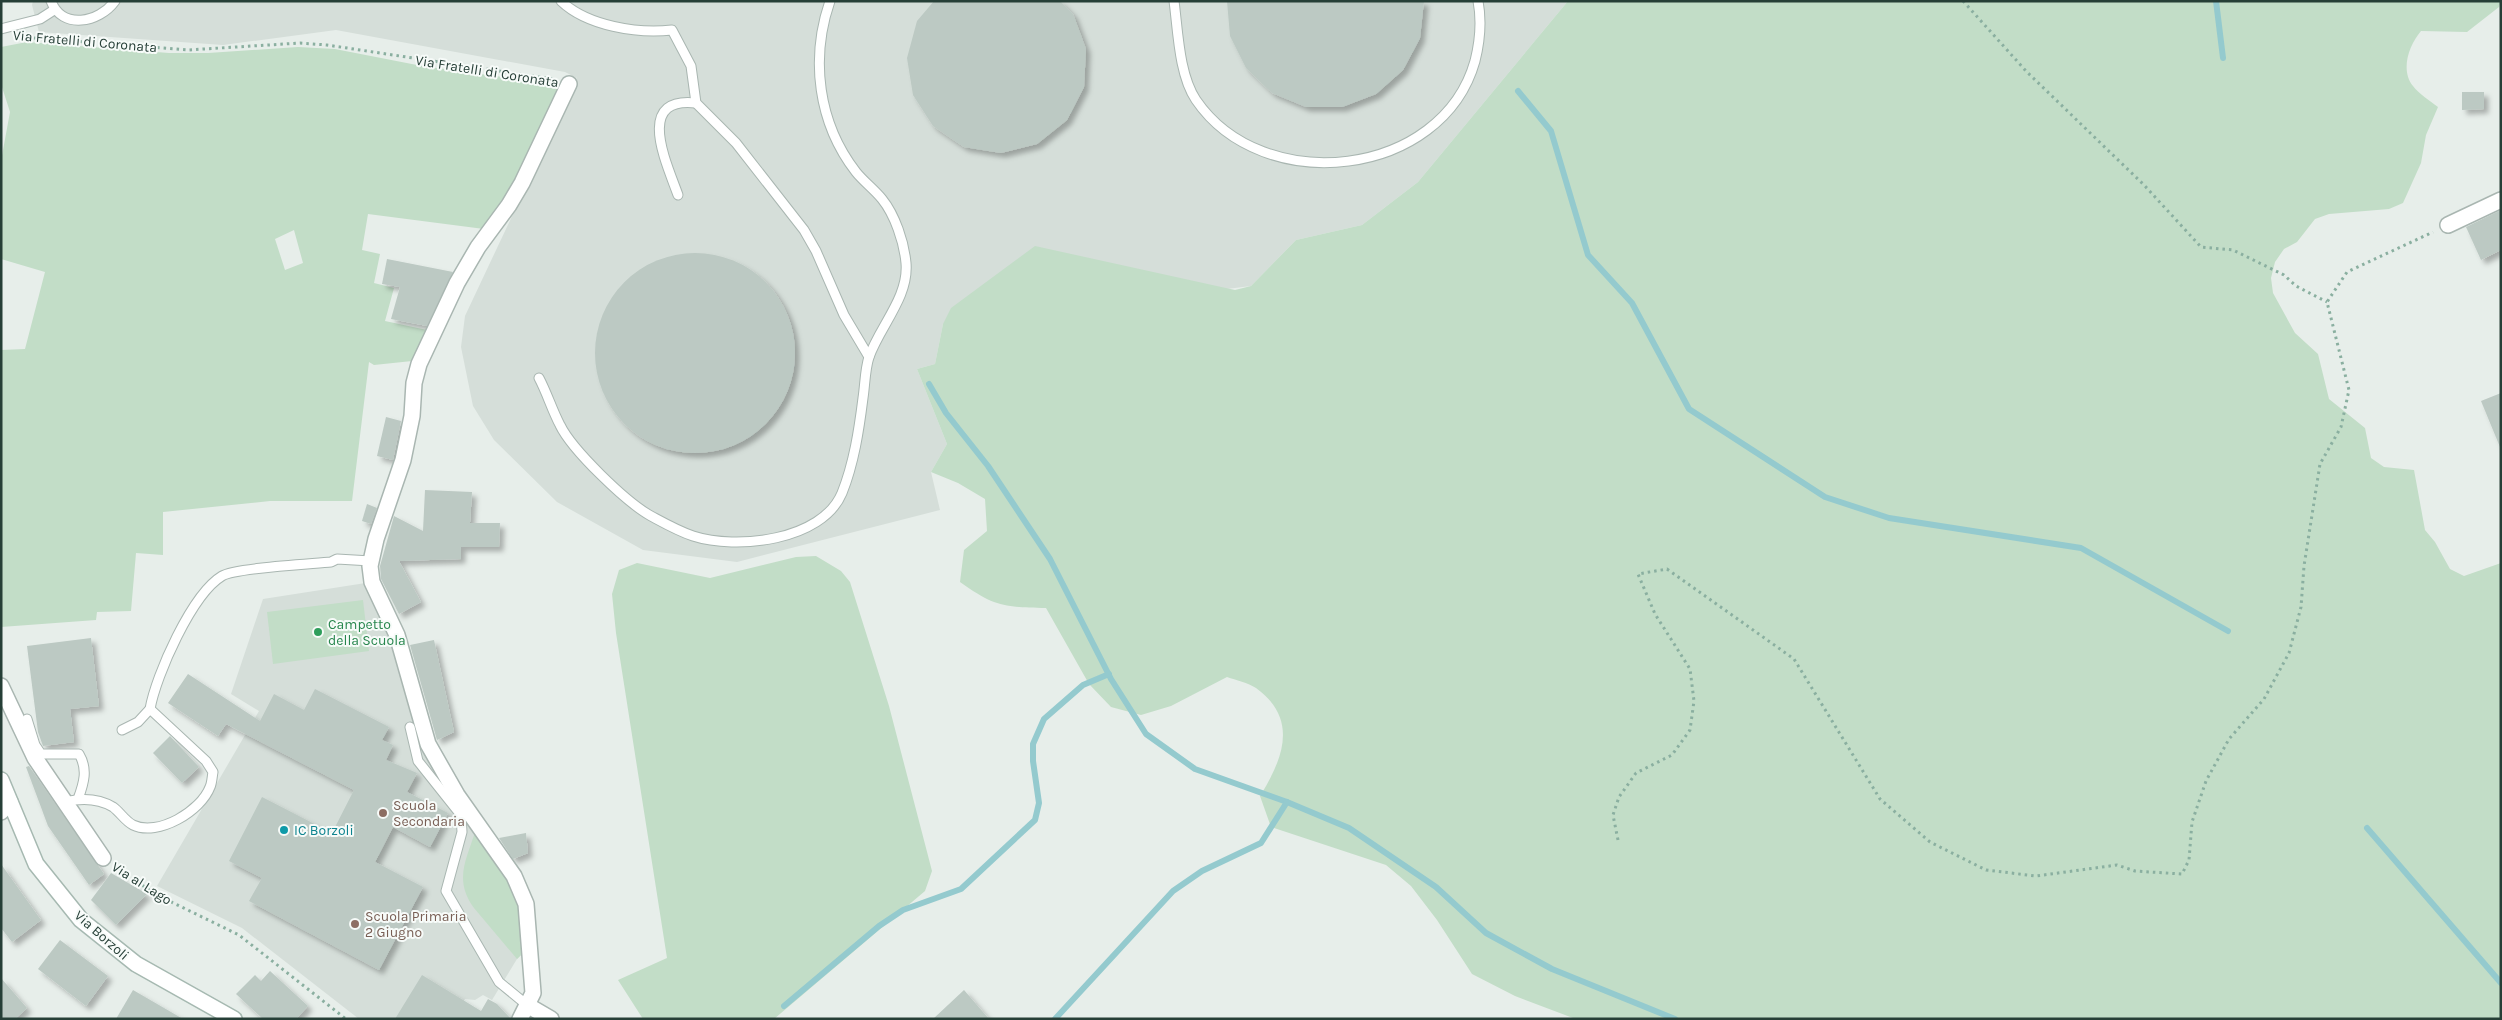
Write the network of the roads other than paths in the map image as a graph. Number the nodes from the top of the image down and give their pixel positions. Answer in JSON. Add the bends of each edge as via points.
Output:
{"nodes":[{"id":1,"x":51,"y":1,"type":"edge"},
{"id":2,"x":115,"y":1,"type":"edge"},
{"id":3,"x":561,"y":1,"type":"edge"},
{"id":4,"x":830,"y":1,"type":"edge"},
{"id":5,"x":1174,"y":1,"type":"edge"},
{"id":6,"x":1478,"y":1,"type":"edge"},
{"id":7,"x":54,"y":10,"type":"junction"},
{"id":8,"x":1,"y":29,"type":"edge"},
{"id":9,"x":569,"y":84,"type":"road end"},
{"id":10,"x":696,"y":103,"type":"junction"},
{"id":11,"x":678,"y":195,"type":"dead end"},
{"id":12,"x":2501,"y":200,"type":"edge"},
{"id":13,"x":2448,"y":225,"type":"road end"},
{"id":14,"x":869,"y":358,"type":"junction"},
{"id":15,"x":539,"y":378,"type":"dead end"},
{"id":16,"x":371,"y":561,"type":"junction"},
{"id":17,"x":1,"y":686,"type":"edge"},
{"id":18,"x":150,"y":709,"type":"junction"},
{"id":19,"x":28,"y":719,"type":"dead end"},
{"id":20,"x":410,"y":727,"type":"dead end"},
{"id":21,"x":122,"y":730,"type":"dead end"},
{"id":22,"x":1,"y":780,"type":"edge"},
{"id":23,"x":71,"y":800,"type":"junction"},
{"id":24,"x":6,"y":807,"type":"edge"},
{"id":25,"x":103,"y":858,"type":"road end"},
{"id":26,"x":527,"y":1004,"type":"junction"},
{"id":27,"x":234,"y":1019,"type":"edge"},
{"id":28,"x":520,"y":1019,"type":"edge"},
{"id":29,"x":551,"y":1019,"type":"edge"}],
"edges":[{"from":1,"to":7,"type":"lane"},
{"from":2,"to":7,"type":"lane","via":[[97,18],[83,21],[69,19]]},
{"from":3,"to":10,"type":"lane","via":[[606,26],[651,33],[672,30],[691,66]]},
{"from":4,"to":14,"type":"lane","via":[[820,42],[819,77],[824,109],[850,162],[889,211],[901,240],[906,265],[902,290]]},
{"from":5,"to":6,"type":"lane","via":[[1183,66],[1196,99],[1220,126],[1243,143],[1272,154],[1319,163],[1353,162],[1399,148],[1420,135],[1453,105],[1464,89],[1477,52],[1481,32]]},
{"from":7,"to":8,"type":"lane","via":[[40,19]]},
{"from":9,"to":16,"type":"street","name":"Via Fratelli di Coronata","via":[[522,183],[478,247],[419,364],[403,460]]},
{"from":10,"to":11,"type":"lane","via":[[673,104],[663,113],[660,126],[661,151]]},
{"from":10,"to":14,"type":"lane","via":[[736,143],[804,230],[844,315]]},
{"from":12,"to":13,"type":"street"},
{"from":14,"to":15,"type":"lane","via":[[854,450],[841,495],[814,522],[793,533],[742,542],[694,536],[646,513],[610,483],[572,443],[560,425]]},
{"from":16,"to":18,"type":"lane","via":[[337,559],[223,576],[207,588],[192,610],[168,657]]},
{"from":16,"to":26,"type":"street","name":"Via Fratelli di Coronata","via":[[372,582],[397,635],[428,744],[457,795],[514,876],[526,904],[533,994]]},
{"from":17,"to":23,"type":"street","name":"Via al Lago","via":[[35,758]]},
{"from":18,"to":21,"type":"lane","via":[[138,722]]},
{"from":18,"to":23,"type":"lane","via":[[206,761],[213,772],[209,789],[191,812],[155,828],[134,825],[112,807],[92,800]]},
{"from":19,"to":23,"type":"lane","via":[[41,754],[79,754],[84,762],[84,781]]},
{"from":20,"to":26,"type":"lane","via":[[418,760],[461,815],[462,832],[446,891],[499,982]]},
{"from":22,"to":24,"type":"street","name":"Via Borzoli"},
{"from":23,"to":25,"type":"street","name":"Via al Lago"},
{"from":24,"to":27,"type":"street","name":"Via Borzoli","via":[[36,864],[81,920],[136,964]]},
{"from":26,"to":28,"type":"street","name":"Via Fratelli di Coronata"},
{"from":26,"to":29,"type":"street"}]}
